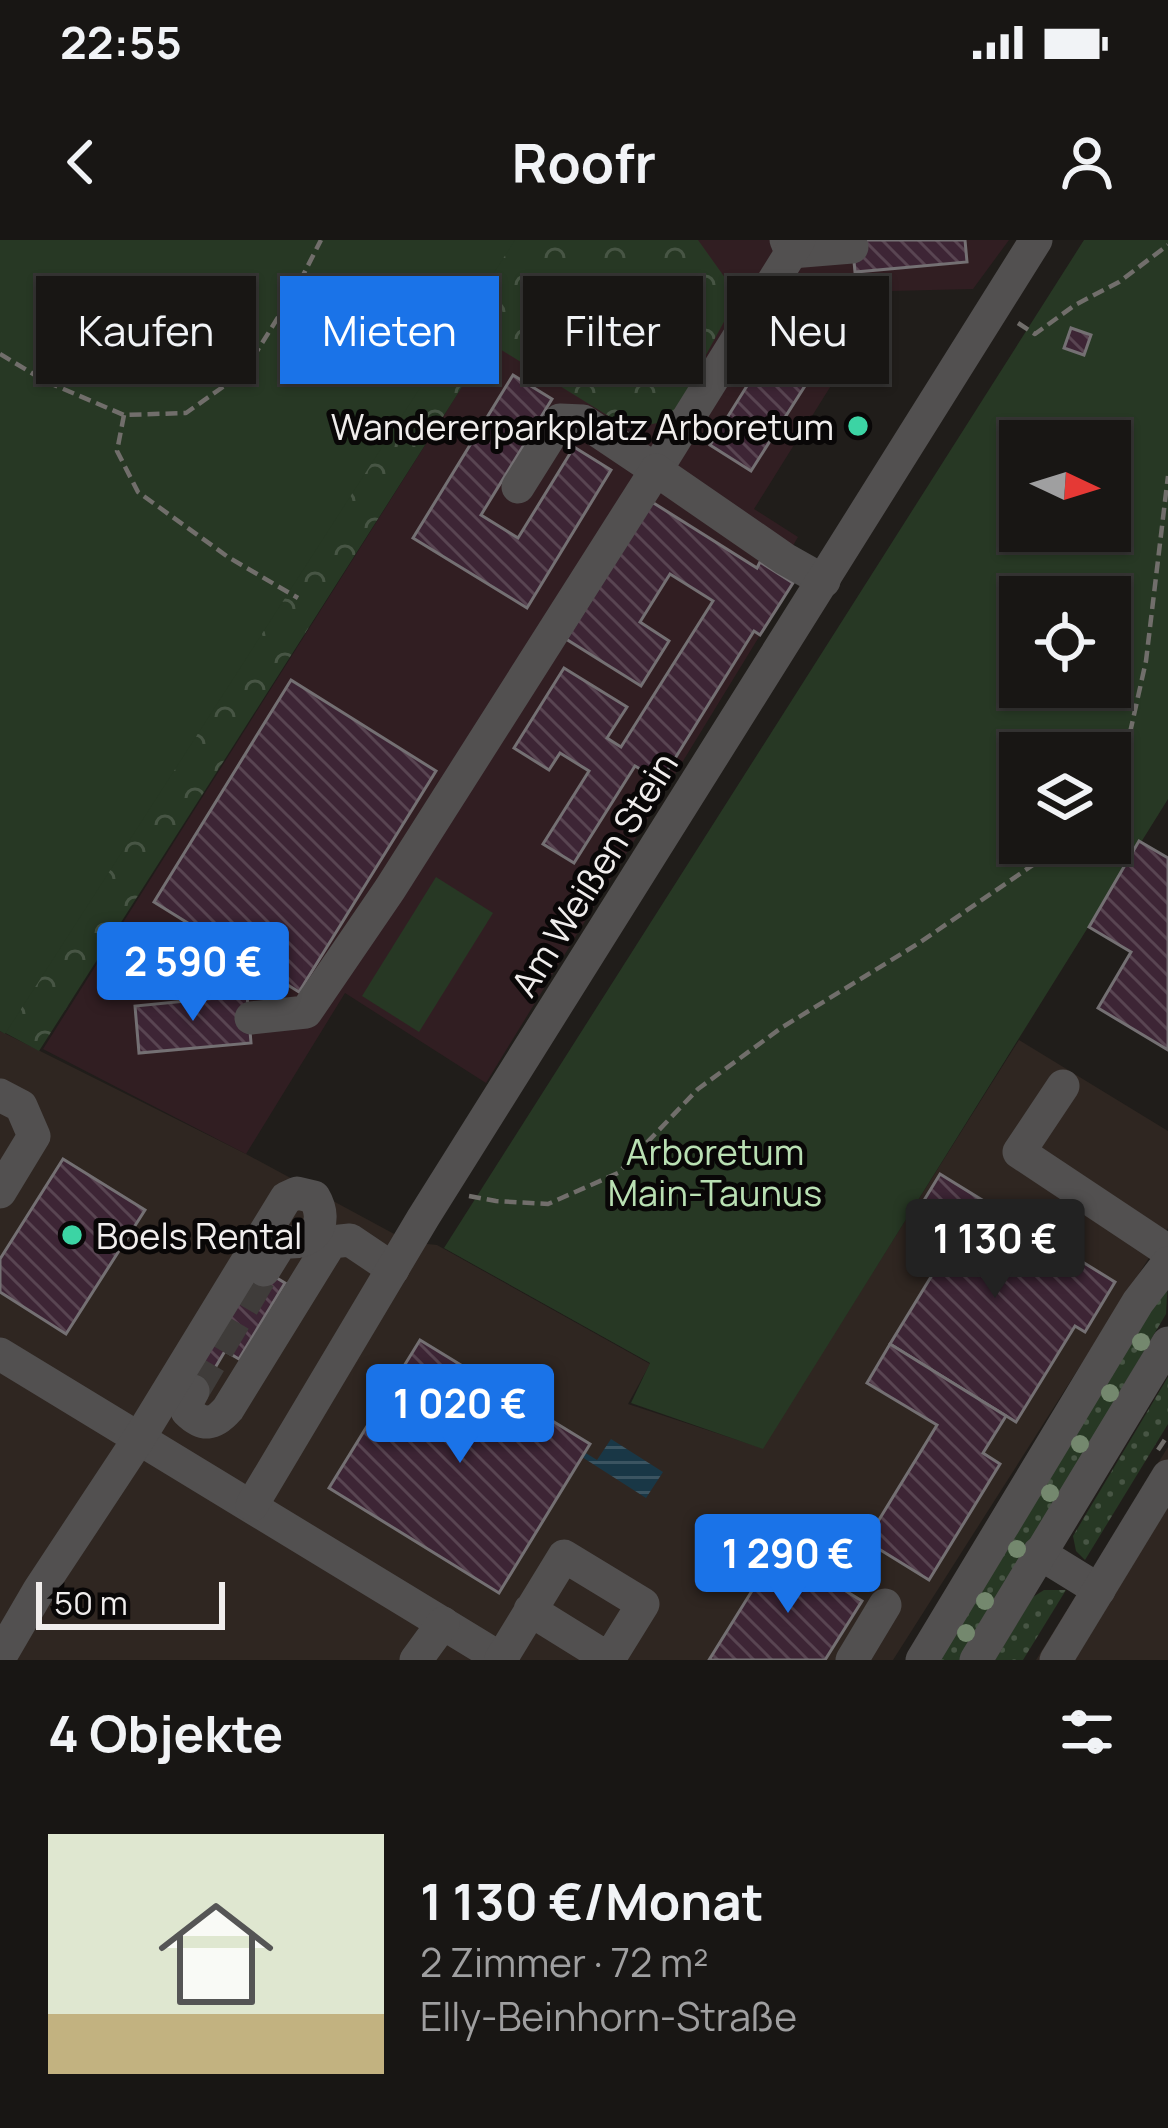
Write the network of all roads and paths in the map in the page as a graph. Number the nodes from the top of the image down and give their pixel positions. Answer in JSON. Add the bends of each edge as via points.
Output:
{"nodes":[{"id":1,"x":321,"y":240,"type":"edge"},
{"id":2,"x":1036,"y":240,"type":"edge"},
{"id":3,"x":792,"y":244,"type":"edge"},
{"id":4,"x":1168,"y":245,"type":"edge"},
{"id":5,"x":853,"y":247,"type":"dead end"},
{"id":6,"x":1035,"y":334,"type":"dead end"},
{"id":7,"x":0,"y":354,"type":"edge"},
{"id":8,"x":124,"y":416,"type":"junction"},
{"id":9,"x":656,"y":470,"type":"junction"},
{"id":10,"x":1168,"y":476,"type":"edge"},
{"id":11,"x":518,"y":488,"type":"dead end"},
{"id":12,"x":824,"y":581,"type":"junction"},
{"id":13,"x":298,"y":598,"type":"dead end"},
{"id":14,"x":1131,"y":732,"type":"edge"},
{"id":15,"x":1034,"y":864,"type":"edge"},
{"id":16,"x":251,"y":1018,"type":"dead end"},
{"id":17,"x":1063,"y":1086,"type":"dead end"},
{"id":18,"x":0,"y":1095,"type":"edge"},
{"id":19,"x":442,"y":1190,"type":"junction"},
{"id":20,"x":0,"y":1192,"type":"edge"},
{"id":21,"x":1168,"y":1251,"type":"edge"},
{"id":22,"x":1168,"y":1263,"type":"edge"},
{"id":23,"x":393,"y":1269,"type":"junction"},
{"id":24,"x":264,"y":1270,"type":"tunnel mouth"},
{"id":25,"x":1168,"y":1343,"type":"edge"},
{"id":26,"x":0,"y":1354,"type":"edge"},
{"id":27,"x":193,"y":1391,"type":"dead end"},
{"id":28,"x":139,"y":1440,"type":"junction"},
{"id":29,"x":1168,"y":1476,"type":"edge"},
{"id":30,"x":252,"y":1505,"type":"junction"},
{"id":31,"x":1039,"y":1553,"type":"junction"},
{"id":32,"x":1099,"y":1590,"type":"junction"},
{"id":33,"x":886,"y":1606,"type":"dead end"},
{"id":34,"x":530,"y":1610,"type":"dead end"},
{"id":35,"x":443,"y":1623,"type":"junction"},
{"id":36,"x":0,"y":1657,"type":"edge"},
{"id":37,"x":502,"y":1659,"type":"edge"},
{"id":38,"x":416,"y":1660,"type":"edge"},
{"id":39,"x":852,"y":1660,"type":"edge"},
{"id":40,"x":922,"y":1660,"type":"edge"},
{"id":41,"x":976,"y":1660,"type":"edge"},
{"id":42,"x":1056,"y":1660,"type":"edge"}],
"edges":[{"from":1,"to":8,"type":"path","via":[[244,372],[187,413]]},
{"from":2,"to":12,"type":"street","name":"Am Weißen Stein"},
{"from":3,"to":5,"type":"street"},
{"from":3,"to":9,"type":"street"},
{"from":4,"to":6,"type":"path"},
{"from":7,"to":8,"type":"path"},
{"from":8,"to":13,"type":"path","via":[[117,451],[138,493]]},
{"from":9,"to":11,"type":"street","via":[[583,421],[560,419]]},
{"from":9,"to":12,"type":"street"},
{"from":9,"to":16,"type":"street","via":[[306,1012]]},
{"from":10,"to":14,"type":"path","via":[[1147,662]]},
{"from":12,"to":19,"type":"street","name":"Am Weißen Stein"},
{"from":15,"to":19,"type":"path","via":[[714,1077],[618,1173],[548,1204]]},
{"from":17,"to":21,"type":"street","via":[[1019,1152]]},
{"from":18,"to":20,"type":"street","via":[[21,1106],[34,1136]]},
{"from":19,"to":23,"type":"street","name":"Am Weißen Stein"},
{"from":22,"to":40,"type":"street"},
{"from":23,"to":27,"type":"street","via":[[350,1240],[332,1242],[229,1409],[218,1420],[196,1419],[187,1402]]},
{"from":23,"to":30,"type":"street","name":"Am Weißen Stein"},
{"from":24,"to":28,"type":"street","via":[[282,1240],[308,1240],[317,1230],[314,1197],[286,1198]]},
{"from":25,"to":31,"type":"street"},
{"from":26,"to":28,"type":"street"},
{"from":28,"to":30,"type":"street"},
{"from":28,"to":36,"type":"street"},
{"from":29,"to":32,"type":"street"},
{"from":30,"to":35,"type":"street"},
{"from":31,"to":32,"type":"street"},
{"from":31,"to":41,"type":"street"},
{"from":32,"to":42,"type":"street"},
{"from":33,"to":39,"type":"street"},
{"from":34,"to":37,"type":"street"},
{"from":35,"to":37,"type":"street"},
{"from":35,"to":38,"type":"street"}]}
